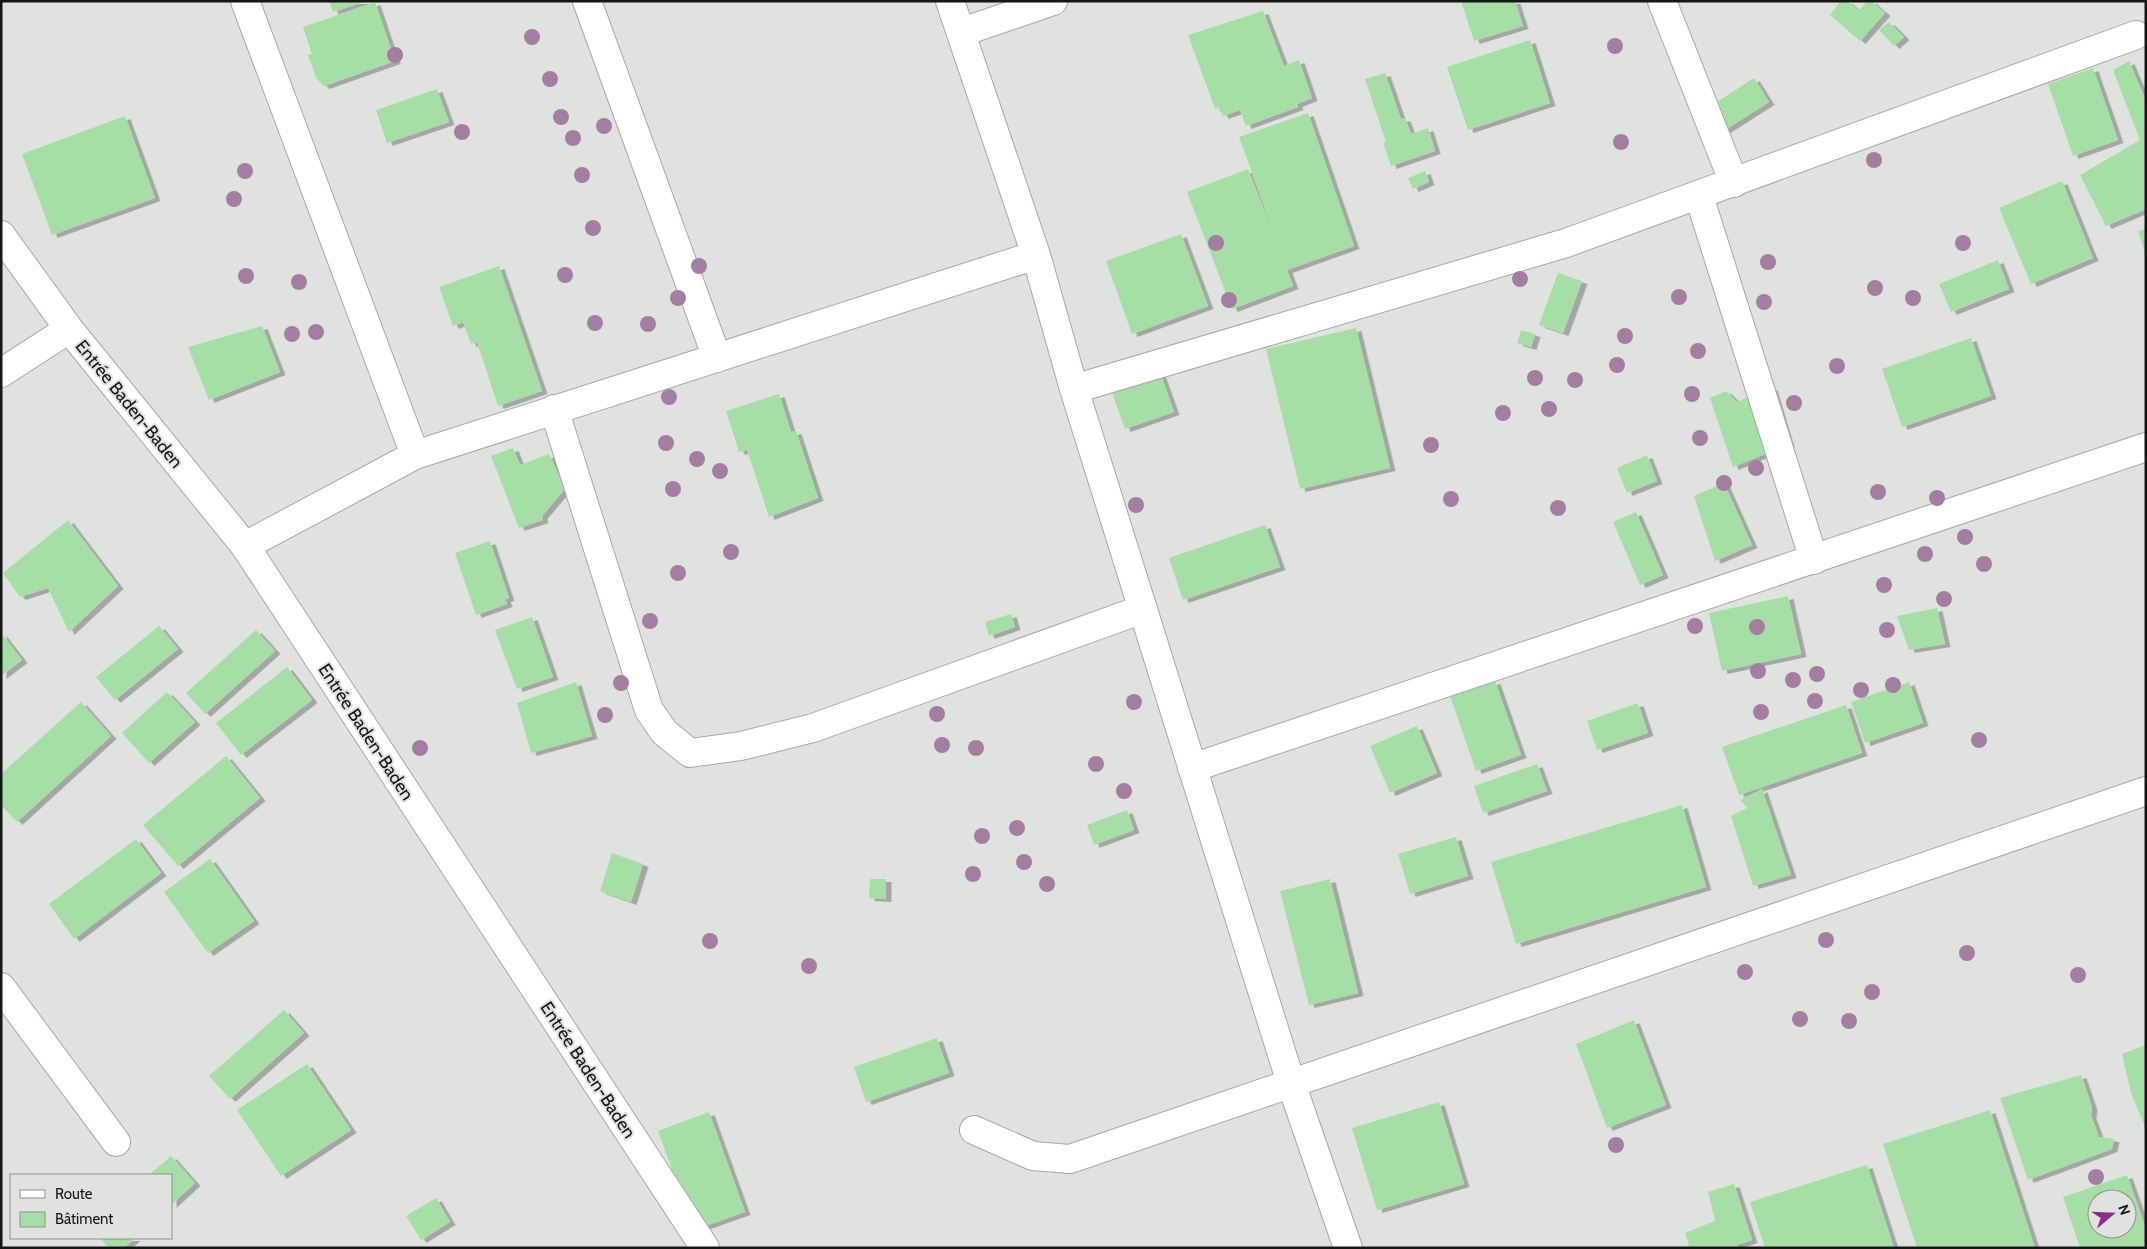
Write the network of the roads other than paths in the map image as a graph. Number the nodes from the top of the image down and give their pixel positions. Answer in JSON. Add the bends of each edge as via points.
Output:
{"nodes":[{"id":1,"x":245,"y":1,"type":"edge"},
{"id":2,"x":588,"y":1,"type":"edge"},
{"id":3,"x":950,"y":1,"type":"edge"},
{"id":4,"x":1053,"y":1,"type":"edge"},
{"id":5,"x":1662,"y":1,"type":"edge"},
{"id":6,"x":962,"y":32,"type":"junction"},
{"id":7,"x":2136,"y":35,"type":"dead end"},
{"id":8,"x":1734,"y":183,"type":"junction"},
{"id":9,"x":1699,"y":196,"type":"junction"},
{"id":10,"x":1,"y":235,"type":"edge"},
{"id":11,"x":1036,"y":255,"type":"junction"},
{"id":12,"x":69,"y":329,"type":"junction"},
{"id":13,"x":717,"y":358,"type":"junction"},
{"id":14,"x":1,"y":373,"type":"edge"},
{"id":15,"x":1074,"y":390,"type":"junction"},
{"id":16,"x":554,"y":409,"type":"junction"},
{"id":17,"x":2146,"y":447,"type":"edge"},
{"id":18,"x":415,"y":455,"type":"junction"},
{"id":19,"x":245,"y":546,"type":"junction"},
{"id":20,"x":1814,"y":560,"type":"junction"},
{"id":21,"x":1143,"y":609,"type":"junction"},
{"id":22,"x":1192,"y":768,"type":"junction"},
{"id":23,"x":2146,"y":791,"type":"edge"},
{"id":24,"x":1,"y":987,"type":"edge"},
{"id":25,"x":1291,"y":1083,"type":"junction"},
{"id":26,"x":974,"y":1130,"type":"dead end"},
{"id":27,"x":116,"y":1142,"type":"dead end"},
{"id":28,"x":705,"y":1248,"type":"edge"},
{"id":29,"x":1348,"y":1248,"type":"edge"}],
"edges":[{"from":1,"to":18,"type":"street"},
{"from":2,"to":13,"type":"street"},
{"from":3,"to":6,"type":"street"},
{"from":4,"to":6,"type":"street"},
{"from":5,"to":8,"type":"street"},
{"from":6,"to":11,"type":"street"},
{"from":7,"to":8,"type":"street"},
{"from":8,"to":9,"type":"street"},
{"from":9,"to":15,"type":"street","via":[[1566,244]]},
{"from":9,"to":20,"type":"street"},
{"from":10,"to":12,"type":"street","name":"Entrée Baden-Baden"},
{"from":11,"to":13,"type":"street"},
{"from":11,"to":15,"type":"street"},
{"from":12,"to":14,"type":"street"},
{"from":12,"to":19,"type":"street","name":"Entrée Baden-Baden"},
{"from":13,"to":16,"type":"street"},
{"from":15,"to":21,"type":"street"},
{"from":16,"to":18,"type":"street"},
{"from":16,"to":21,"type":"street","via":[[649,710],[664,732],[690,753],[741,746],[813,728]]},
{"from":17,"to":20,"type":"street"},
{"from":18,"to":19,"type":"street"},
{"from":19,"to":28,"type":"street","name":"Entrée Baden-Baden"},
{"from":20,"to":22,"type":"street"},
{"from":21,"to":22,"type":"street"},
{"from":22,"to":25,"type":"street"},
{"from":23,"to":25,"type":"street"},
{"from":24,"to":27,"type":"street"},
{"from":25,"to":26,"type":"street","via":[[1070,1159],[1033,1156]]},
{"from":25,"to":29,"type":"street"}]}
